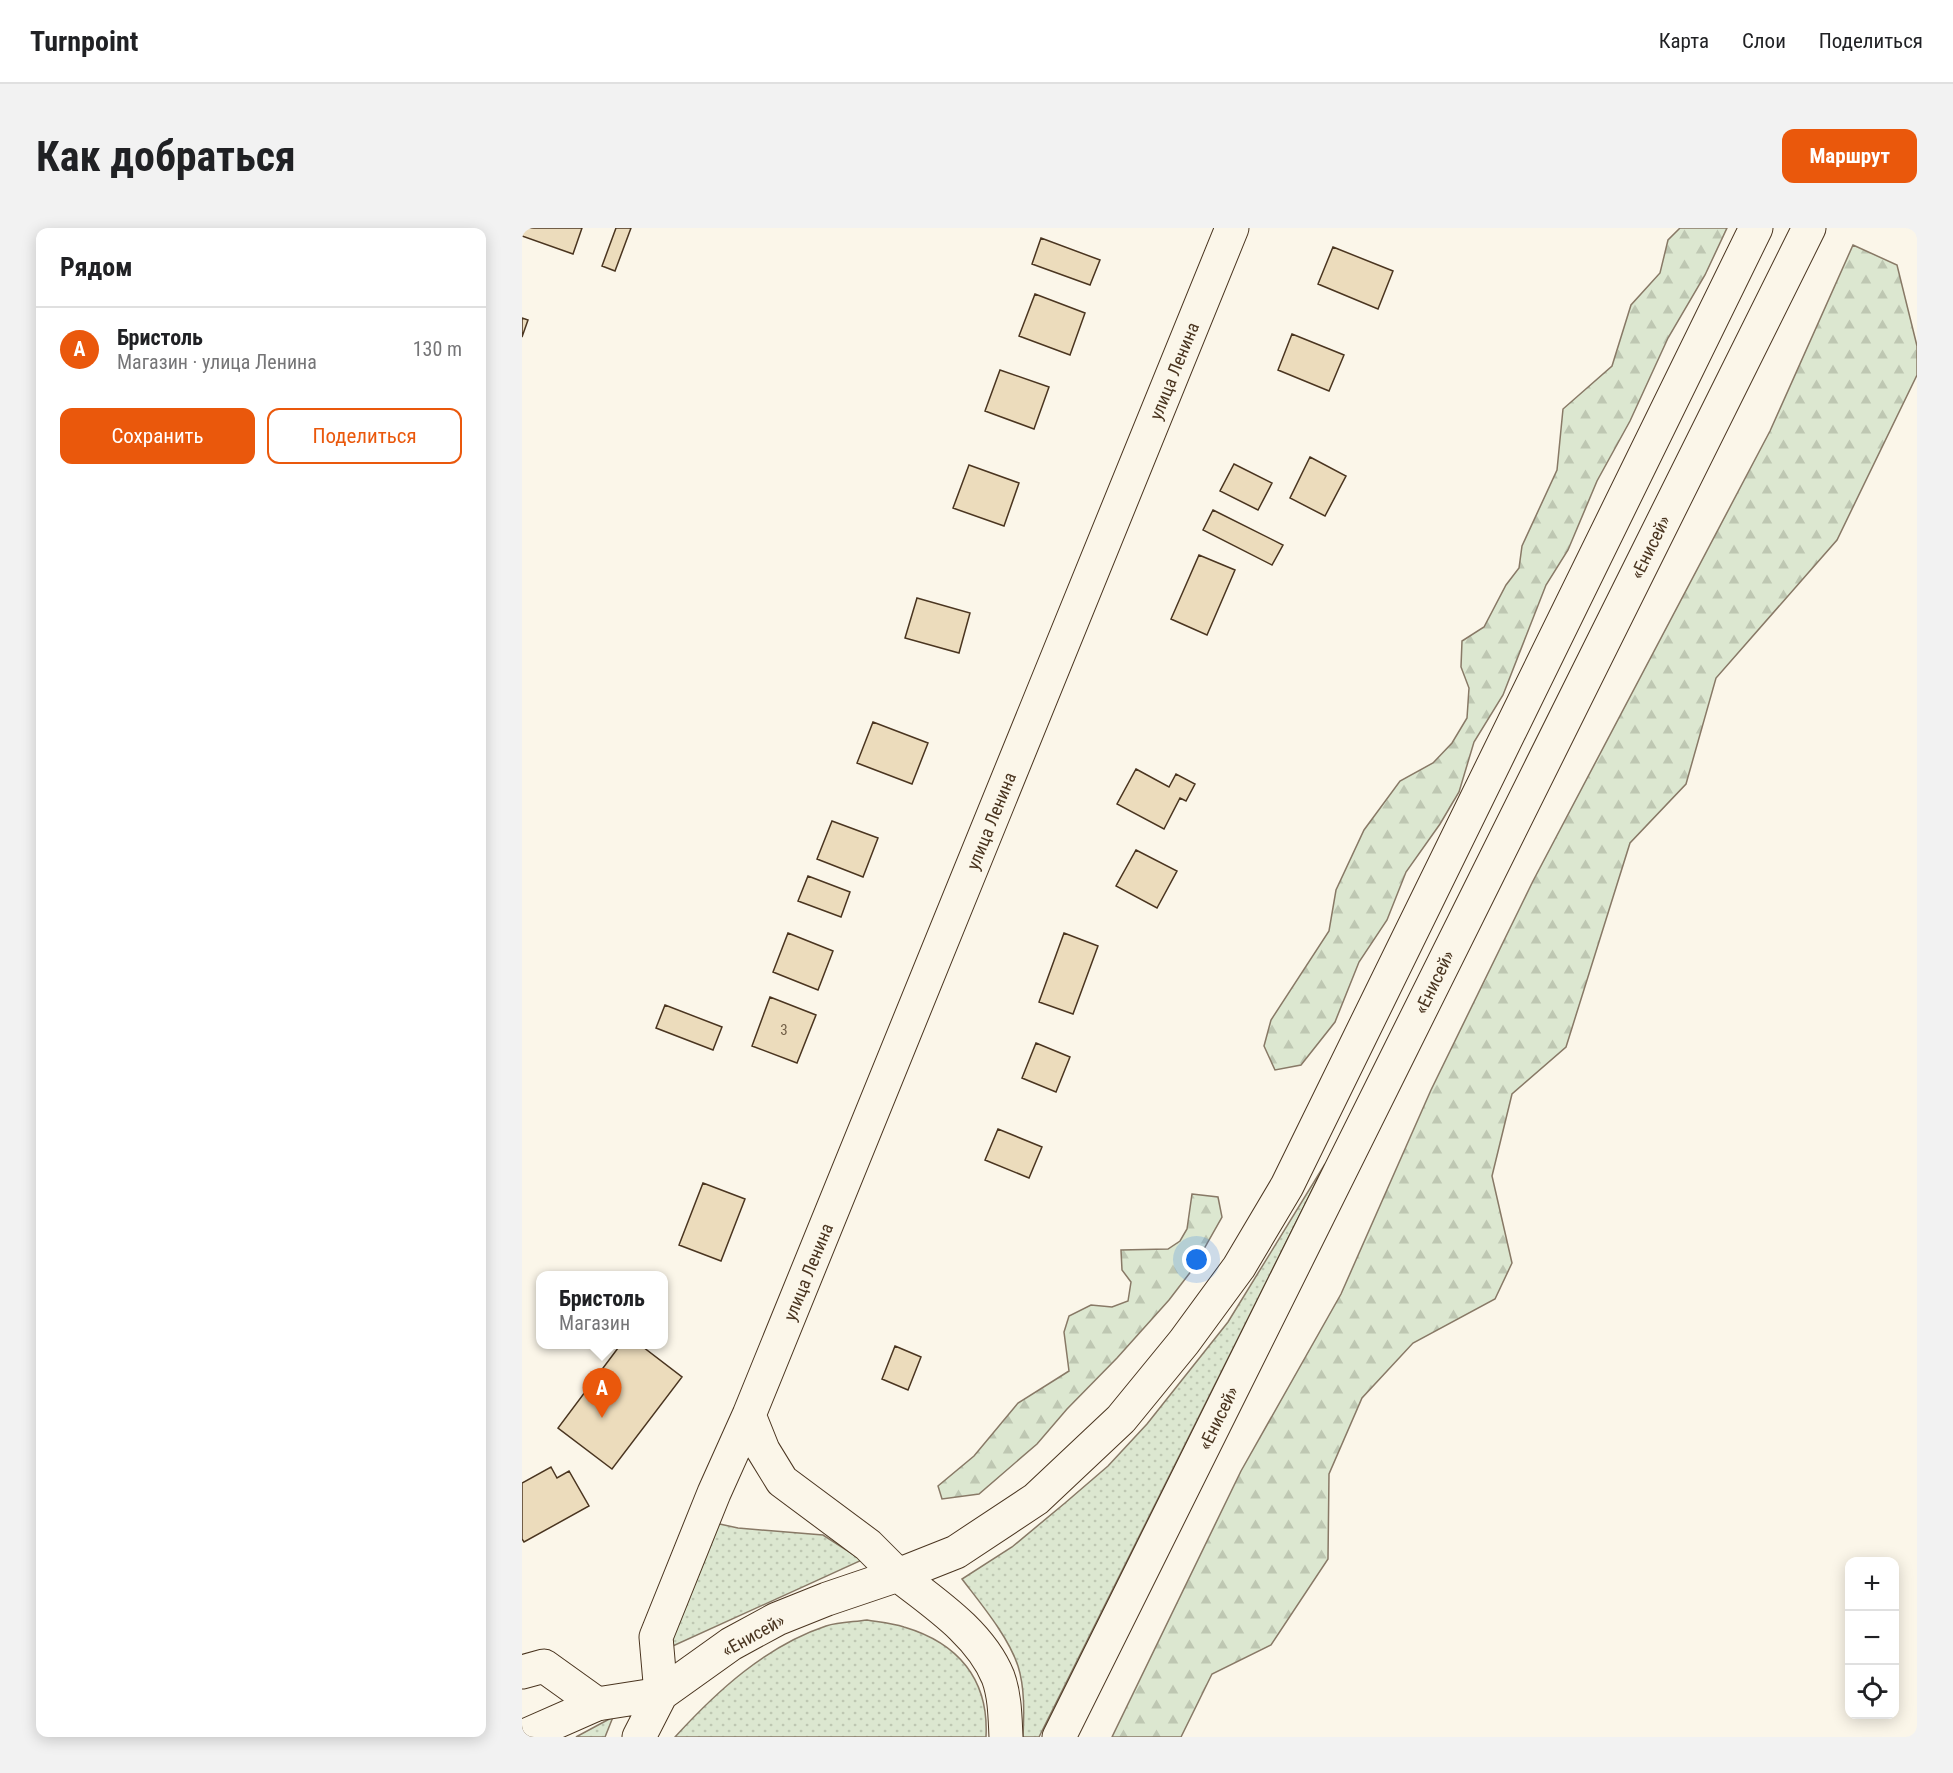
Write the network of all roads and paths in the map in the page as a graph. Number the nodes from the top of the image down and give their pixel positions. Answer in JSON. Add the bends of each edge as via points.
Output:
{"nodes":[{"id":1,"x":1232,"y":228,"type":"edge"},
{"id":2,"x":1756,"y":228,"type":"edge"},
{"id":3,"x":1809,"y":228,"type":"edge"},
{"id":4,"x":749,"y":1415,"type":"junction"},
{"id":5,"x":898,"y":1575,"type":"junction"},
{"id":6,"x":522,"y":1672,"type":"edge"},
{"id":7,"x":661,"y":1694,"type":"junction"},
{"id":8,"x":597,"y":1704,"type":"junction"},
{"id":9,"x":522,"y":1737,"type":"edge"},
{"id":10,"x":639,"y":1737,"type":"edge"},
{"id":11,"x":1006,"y":1737,"type":"edge"},
{"id":12,"x":1059,"y":1737,"type":"edge"}],
"edges":[{"from":1,"to":4,"type":"main road","name":"улица Ленина"},
{"from":2,"to":5,"type":"main road","name":"«Енисей»","via":[[1292,1176],[1239,1267],[1121,1419],[1036,1498],[956,1552]]},
{"from":3,"to":12,"type":"main road","name":"«Енисей»"},
{"from":4,"to":5,"type":"main road","via":[[763,1450],[782,1481],[868,1545]]},
{"from":4,"to":7,"type":"main road","name":"улица Ленина","via":[[656,1637]]},
{"from":5,"to":7,"type":"main road","name":"«Енисей»","via":[[777,1620],[731,1644]]},
{"from":5,"to":11,"type":"main road","via":[[970,1635],[985,1654],[998,1678]]},
{"from":6,"to":8,"type":"main road","via":[[544,1666]]},
{"from":7,"to":8,"type":"main road"},
{"from":7,"to":10,"type":"main road","name":"«Енисей»"},
{"from":8,"to":9,"type":"main road"}]}
